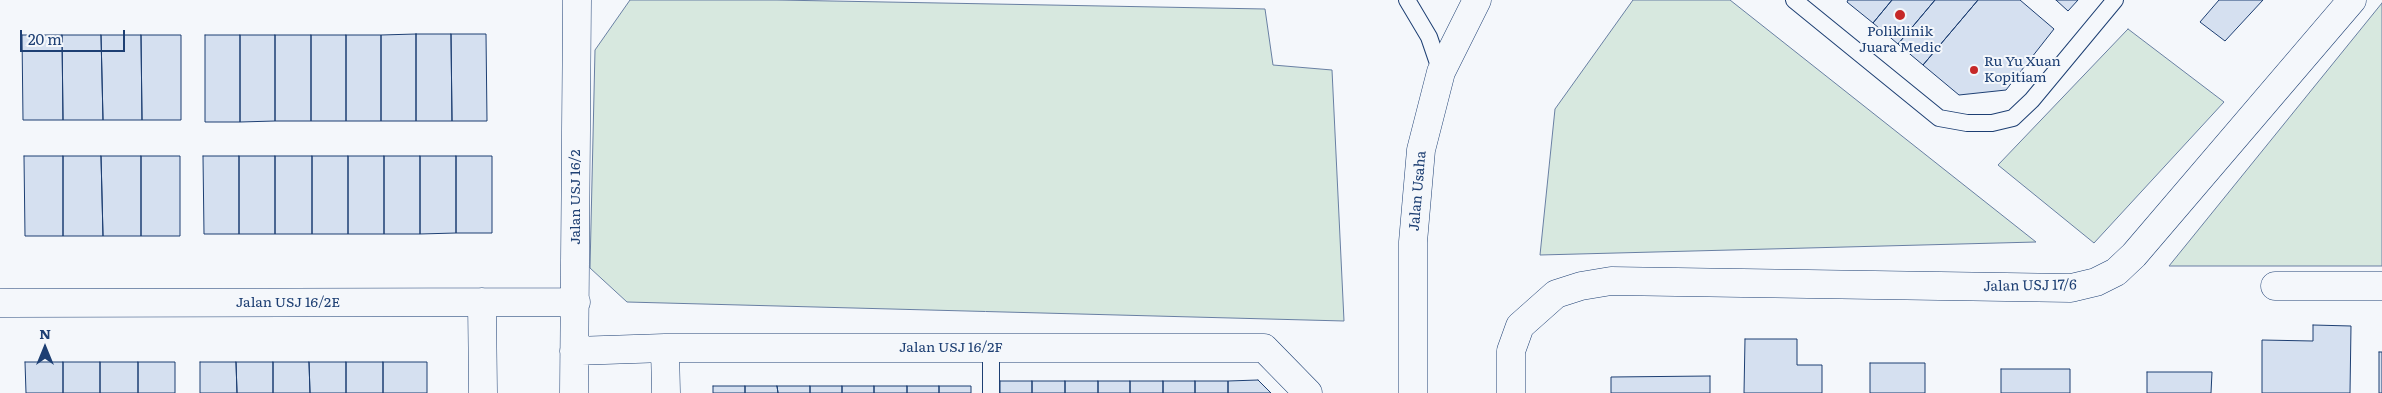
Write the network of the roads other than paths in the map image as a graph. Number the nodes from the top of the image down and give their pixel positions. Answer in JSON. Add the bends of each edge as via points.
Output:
{"nodes":[{"id":1,"x":577,"y":0,"type":"edge"},
{"id":2,"x":1407,"y":0,"type":"edge"},
{"id":3,"x":1476,"y":0,"type":"edge"},
{"id":4,"x":1794,"y":0,"type":"edge"},
{"id":5,"x":2115,"y":0,"type":"edge"},
{"id":6,"x":2352,"y":0,"type":"edge"},
{"id":7,"x":1441,"y":72,"type":"junction"},
{"id":8,"x":2275,"y":286,"type":"dead end"},
{"id":9,"x":2382,"y":286,"type":"edge"},
{"id":10,"x":482,"y":302,"type":"junction"},
{"id":11,"x":576,"y":302,"type":"junction"},
{"id":12,"x":0,"y":303,"type":"edge"},
{"id":13,"x":665,"y":348,"type":"junction"},
{"id":14,"x":991,"y":348,"type":"junction"},
{"id":15,"x":574,"y":351,"type":"junction"},
{"id":16,"x":483,"y":393,"type":"edge"},
{"id":17,"x":574,"y":393,"type":"edge"},
{"id":18,"x":666,"y":393,"type":"edge"},
{"id":19,"x":991,"y":393,"type":"edge"},
{"id":20,"x":1308,"y":393,"type":"edge"},
{"id":21,"x":1413,"y":393,"type":"edge"},
{"id":22,"x":1511,"y":393,"type":"edge"}],
"edges":[{"from":1,"to":11,"type":"street","name":"Jalan USJ 16/2"},
{"from":2,"to":7,"type":"lane","via":[[1429,37]]},
{"from":3,"to":7,"type":"street","name":"Jalan Usaha"},
{"from":4,"to":5,"type":"lane","via":[[1939,118],[1992,123],[2014,118],[2026,106]]},
{"from":6,"to":22,"type":"street","name":"Jalan USJ 17/6","via":[[2134,255],[2116,272],[2096,282],[2071,288],[1611,281],[1581,286],[1556,294],[1520,326],[1512,351]]},
{"from":7,"to":21,"type":"street","name":"Jalan Usaha","via":[[1421,150],[1413,242]]},
{"from":8,"to":9,"type":"street"},
{"from":10,"to":11,"type":"street","name":"Jalan USJ 16/2E"},
{"from":10,"to":12,"type":"street","name":"Jalan USJ 16/2E"},
{"from":10,"to":16,"type":"street"},
{"from":11,"to":15,"type":"street","name":"Jalan USJ 16/2"},
{"from":13,"to":14,"type":"street","name":"Jalan USJ 16/2F"},
{"from":13,"to":15,"type":"street","name":"Jalan USJ 16/2F"},
{"from":13,"to":18,"type":"street"},
{"from":14,"to":19,"type":"lane"},
{"from":14,"to":20,"type":"street","name":"Jalan USJ 16/2F","via":[[1264,348]]},
{"from":15,"to":17,"type":"street","name":"Jalan USJ 16/2"}]}
